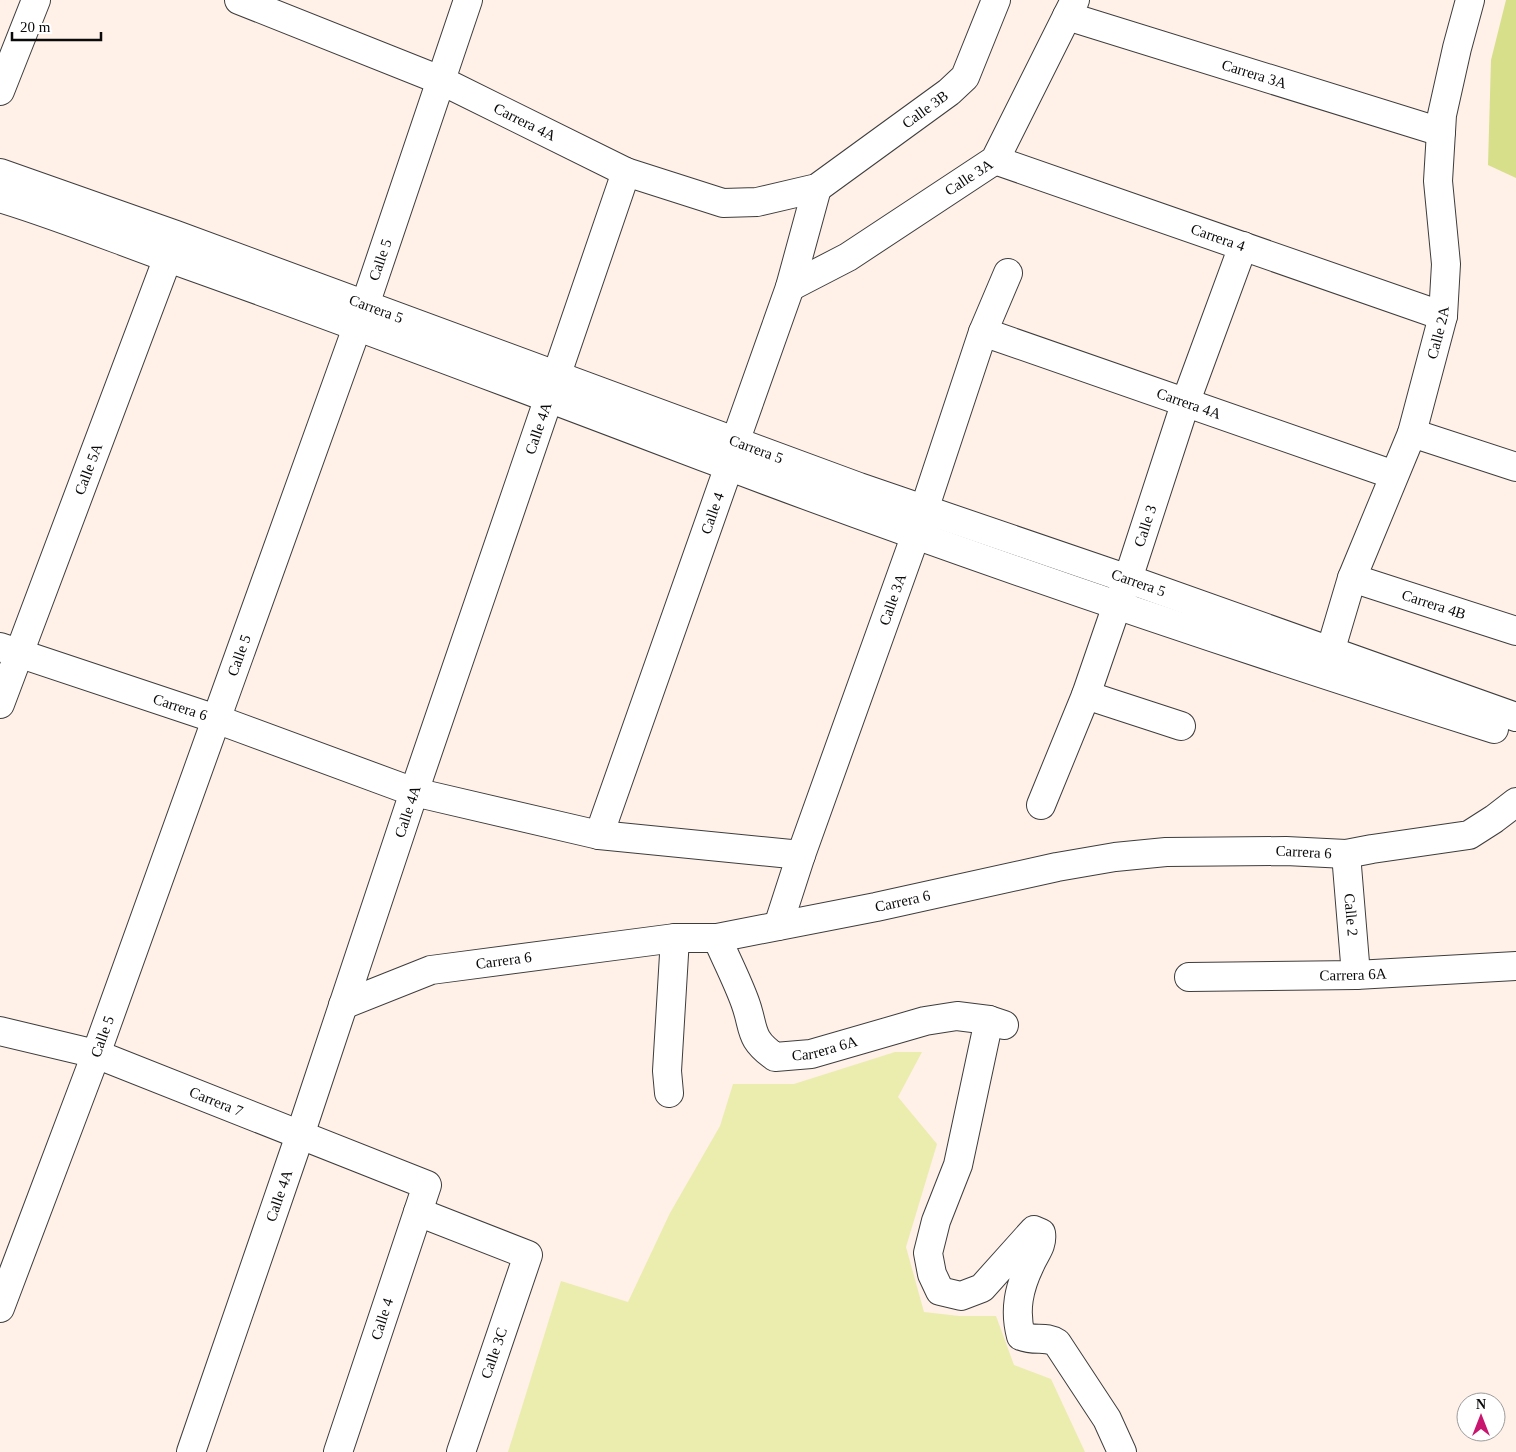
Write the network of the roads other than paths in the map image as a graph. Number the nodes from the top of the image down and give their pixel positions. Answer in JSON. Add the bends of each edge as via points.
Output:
{"nodes":[{"id":1,"x":36,"y":0,"type":"edge"},
{"id":2,"x":239,"y":0,"type":"edge"},
{"id":3,"x":468,"y":0,"type":"edge"},
{"id":4,"x":996,"y":0,"type":"edge"},
{"id":5,"x":1470,"y":0,"type":"edge"},
{"id":6,"x":1071,"y":8,"type":"edge"},
{"id":7,"x":440,"y":80,"type":"junction"},
{"id":8,"x":0,"y":91,"type":"edge"},
{"id":9,"x":1441,"y":132,"type":"junction"},
{"id":10,"x":995,"y":160,"type":"junction"},
{"id":11,"x":626,"y":172,"type":"junction"},
{"id":12,"x":0,"y":173,"type":"edge"},
{"id":13,"x":817,"y":188,"type":"junction"},
{"id":14,"x":0,"y":198,"type":"edge"},
{"id":15,"x":172,"y":246,"type":"junction"},
{"id":16,"x":1243,"y":246,"type":"junction"},
{"id":17,"x":1008,"y":273,"type":"dead end"},
{"id":18,"x":790,"y":287,"type":"junction"},
{"id":19,"x":361,"y":315,"type":"junction"},
{"id":20,"x":1443,"y":316,"type":"junction"},
{"id":21,"x":983,"y":332,"type":"junction"},
{"id":22,"x":553,"y":387,"type":"junction"},
{"id":23,"x":1186,"y":401,"type":"junction"},
{"id":24,"x":1412,"y":433,"type":"junction"},
{"id":25,"x":732,"y":454,"type":"junction"},
{"id":26,"x":1516,"y":467,"type":"edge"},
{"id":27,"x":1394,"y":475,"type":"junction"},
{"id":28,"x":920,"y":522,"type":"junction"},
{"id":29,"x":1352,"y":578,"type":"junction"},
{"id":30,"x":1128,"y":579,"type":"junction"},
{"id":31,"x":1117,"y":605,"type":"junction"},
{"id":32,"x":1516,"y":631,"type":"edge"},
{"id":33,"x":10,"y":650,"type":"edge"},
{"id":34,"x":1330,"y":652,"type":"junction"},
{"id":35,"x":1086,"y":695,"type":"junction"},
{"id":36,"x":0,"y":704,"type":"edge"},
{"id":37,"x":1516,"y":717,"type":"edge"},
{"id":38,"x":216,"y":719,"type":"junction"},
{"id":39,"x":1181,"y":726,"type":"dead end"},
{"id":40,"x":1516,"y":736,"type":"edge"},
{"id":41,"x":414,"y":792,"type":"junction"},
{"id":42,"x":1516,"y":802,"type":"edge"},
{"id":43,"x":1041,"y":805,"type":"dead end"},
{"id":44,"x":599,"y":835,"type":"junction"},
{"id":45,"x":1346,"y":854,"type":"junction"},
{"id":46,"x":800,"y":856,"type":"junction"},
{"id":47,"x":778,"y":926,"type":"junction"},
{"id":48,"x":674,"y":938,"type":"junction"},
{"id":49,"x":717,"y":938,"type":"junction"},
{"id":50,"x":1516,"y":966,"type":"edge"},
{"id":51,"x":1356,"y":975,"type":"junction"},
{"id":52,"x":1189,"y":977,"type":"dead end"},
{"id":53,"x":343,"y":1005,"type":"junction"},
{"id":54,"x":0,"y":1031,"type":"edge"},
{"id":55,"x":96,"y":1054,"type":"junction"},
{"id":56,"x":669,"y":1093,"type":"dead end"},
{"id":57,"x":300,"y":1135,"type":"junction"},
{"id":58,"x":426,"y":1185,"type":"joint"},
{"id":59,"x":418,"y":1212,"type":"junction"},
{"id":60,"x":0,"y":1308,"type":"edge"},
{"id":61,"x":191,"y":1452,"type":"edge"},
{"id":62,"x":338,"y":1452,"type":"edge"},
{"id":63,"x":461,"y":1452,"type":"edge"},
{"id":64,"x":1122,"y":1452,"type":"edge"}],
"edges":[{"from":1,"to":8,"type":"street"},
{"from":2,"to":7,"type":"street","name":"Carrera 4A"},
{"from":3,"to":7,"type":"street","name":"Calle 5"},
{"from":4,"to":13,"type":"street","name":"Calle 3B","via":[[965,77]]},
{"from":5,"to":9,"type":"street","name":"Calle 2A","via":[[1442,115]]},
{"from":6,"to":9,"type":"street","name":"Carrera 3A"},
{"from":6,"to":10,"type":"street","name":"Calle 3A"},
{"from":7,"to":11,"type":"street","name":"Carrera 4A"},
{"from":7,"to":19,"type":"street","name":"Calle 5"},
{"from":9,"to":20,"type":"street","name":"Calle 2A","via":[[1438,181],[1446,264]]},
{"from":10,"to":16,"type":"street","name":"Carrera 4"},
{"from":10,"to":18,"type":"street","name":"Calle 3A","via":[[848,258]]},
{"from":11,"to":13,"type":"street","name":"Carrera 4A","via":[[724,203],[757,202]]},
{"from":11,"to":22,"type":"street","name":"Calle 4A"},
{"from":12,"to":15,"type":"street","name":"Carrera 5"},
{"from":13,"to":18,"type":"street","name":"Calle 4"},
{"from":14,"to":15,"type":"street","name":"Carrera 5"},
{"from":15,"to":19,"type":"street","name":"Carrera 5"},
{"from":15,"to":33,"type":"street","name":"Calle 5A"},
{"from":16,"to":20,"type":"street","name":"Carrera 4"},
{"from":16,"to":23,"type":"street","name":"Calle 3"},
{"from":17,"to":21,"type":"street","name":"Calle 3A"},
{"from":18,"to":25,"type":"street","name":"Calle 4"},
{"from":19,"to":22,"type":"street","name":"Carrera 5"},
{"from":19,"to":38,"type":"street","name":"Calle 5"},
{"from":20,"to":24,"type":"street","name":"Calle 2A"},
{"from":21,"to":23,"type":"street","name":"Carrera 4A"},
{"from":21,"to":28,"type":"street","name":"Calle 3A"},
{"from":22,"to":25,"type":"street","name":"Carrera 5"},
{"from":22,"to":41,"type":"street","name":"Calle 4A"},
{"from":23,"to":27,"type":"street","name":"Carrera 4A"},
{"from":23,"to":30,"type":"street","name":"Calle 3"},
{"from":24,"to":26,"type":"street"},
{"from":24,"to":27,"type":"street","name":"Calle 2A"},
{"from":25,"to":28,"type":"street","name":"Carrera 5"},
{"from":25,"to":44,"type":"street","name":"Calle 4"},
{"from":27,"to":29,"type":"street","name":"Calle 2A"},
{"from":28,"to":30,"type":"street","name":"Carrera 5"},
{"from":28,"to":31,"type":"street","name":"Carrera 5"},
{"from":28,"to":46,"type":"street","name":"Calle 3A"},
{"from":29,"to":32,"type":"street","name":"Carrera 4B"},
{"from":29,"to":34,"type":"street","name":"Calle 2A"},
{"from":30,"to":31,"type":"street","name":"Calle 3"},
{"from":30,"to":34,"type":"street","name":"Carrera 5"},
{"from":31,"to":35,"type":"street","name":"Calle 3"},
{"from":31,"to":40,"type":"street","name":"Carrera 5"},
{"from":33,"to":36,"type":"street","name":"Calle 5A"},
{"from":33,"to":38,"type":"street","name":"Carrera 6"},
{"from":34,"to":37,"type":"street","name":"Carrera 5"},
{"from":35,"to":39,"type":"street"},
{"from":35,"to":43,"type":"street","name":"Calle 3"},
{"from":38,"to":41,"type":"street","name":"Carrera 6"},
{"from":38,"to":55,"type":"street","name":"Calle 5"},
{"from":41,"to":44,"type":"street","name":"Carrera 6"},
{"from":41,"to":53,"type":"street","name":"Calle 4A"},
{"from":42,"to":45,"type":"street","name":"Carrera 6","via":[[1469,835]]},
{"from":44,"to":46,"type":"street","name":"Carrera 6"},
{"from":45,"to":47,"type":"street","name":"Carrera 6","via":[[1166,852],[1115,858],[1030,872]]},
{"from":45,"to":51,"type":"street","name":"Calle 2"},
{"from":46,"to":47,"type":"street","name":"Calle 3A"},
{"from":47,"to":49,"type":"street","name":"Carrera 6"},
{"from":48,"to":49,"type":"street","name":"Carrera 6"},
{"from":48,"to":53,"type":"street","name":"Carrera 6","via":[[431,970]]},
{"from":48,"to":56,"type":"street","via":[[667,1071]]},
{"from":49,"to":64,"type":"street","name":"Carrera 6A","via":[[746,1003],[752,1030],[762,1048],[775,1058],[811,1054],[924,1022],[957,1016],[996,1022],[958,1165],[928,1253],[932,1274],[940,1291],[961,1296],[982,1288],[1034,1230],[1041,1233],[1042,1242],[1029,1265],[1017,1302],[1021,1336],[1031,1340],[1050,1338],[1057,1343],[1107,1419]]},
{"from":50,"to":51,"type":"street","name":"Carrera 6A"},
{"from":51,"to":52,"type":"street","name":"Carrera 6A"},
{"from":53,"to":57,"type":"street","name":"Calle 4A"},
{"from":54,"to":55,"type":"street","name":"Carrera 7"},
{"from":55,"to":57,"type":"street","name":"Carrera 7"},
{"from":55,"to":60,"type":"street","name":"Calle 5"},
{"from":57,"to":58,"type":"street","name":"Carrera 7"},
{"from":57,"to":61,"type":"street","name":"Calle 4A"},
{"from":58,"to":59,"type":"street","name":"Calle 4"},
{"from":59,"to":62,"type":"street","name":"Calle 4"},
{"from":59,"to":63,"type":"street","name":"Calle 3C","via":[[528,1255]]}]}
